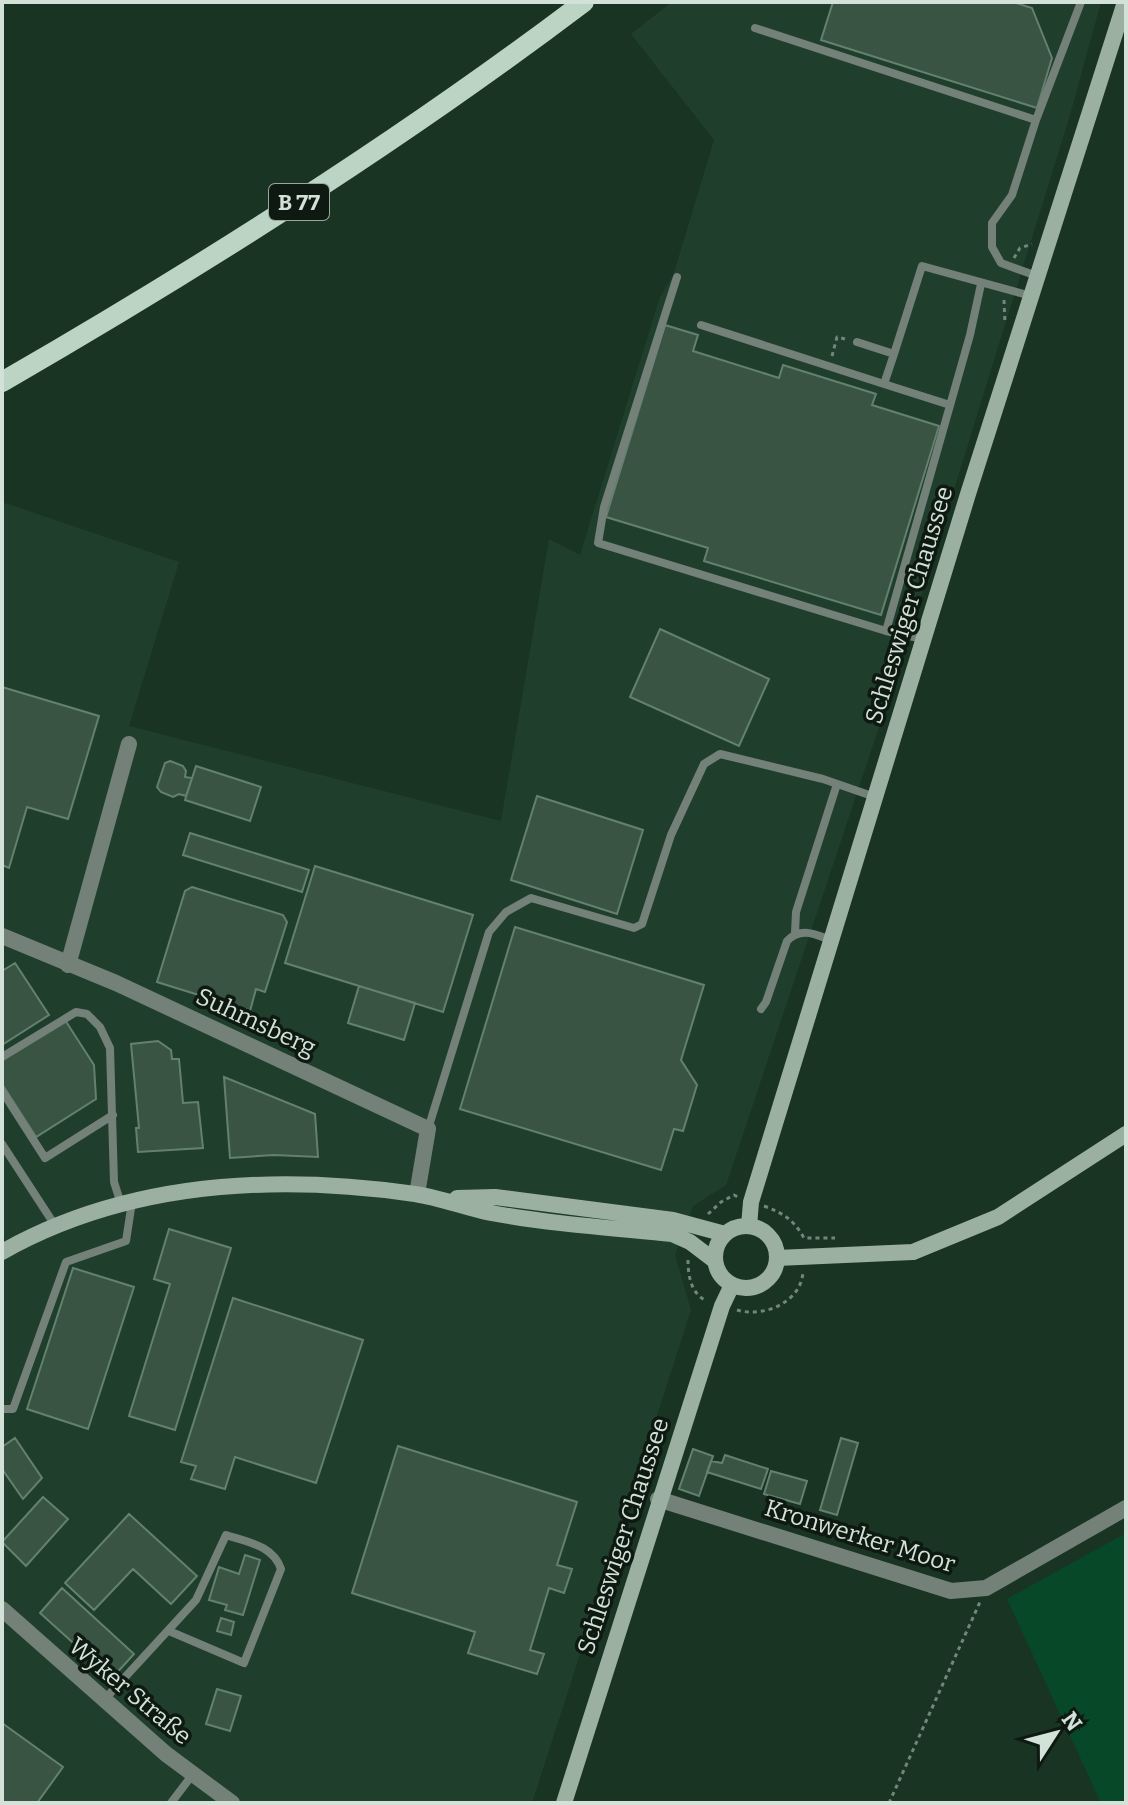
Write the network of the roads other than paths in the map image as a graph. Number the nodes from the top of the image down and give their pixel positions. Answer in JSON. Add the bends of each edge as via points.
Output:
{"nodes":[{"id":1,"x":584,"y":2,"type":"edge"},
{"id":2,"x":1081,"y":2,"type":"edge"},
{"id":3,"x":1125,"y":2,"type":"edge"},
{"id":4,"x":755,"y":28,"type":"dead end"},
{"id":5,"x":1036,"y":120,"type":"junction"},
{"id":6,"x":1038,"y":276,"type":"junction"},
{"id":7,"x":677,"y":277,"type":"dead end"},
{"id":8,"x":981,"y":284,"type":"junction"},
{"id":9,"x":1031,"y":297,"type":"junction"},
{"id":10,"x":701,"y":325,"type":"dead end"},
{"id":11,"x":857,"y":342,"type":"road end"},
{"id":12,"x":894,"y":354,"type":"junction"},
{"id":13,"x":2,"y":382,"type":"edge"},
{"id":14,"x":884,"y":384,"type":"junction"},
{"id":15,"x":950,"y":405,"type":"junction"},
{"id":16,"x":886,"y":631,"type":"junction"},
{"id":17,"x":923,"y":639,"type":"junction"},
{"id":18,"x":129,"y":744,"type":"dead end"},
{"id":19,"x":837,"y":784,"type":"junction"},
{"id":20,"x":875,"y":797,"type":"junction"},
{"id":21,"x":795,"y":933,"type":"junction"},
{"id":22,"x":2,"y":936,"type":"edge"},
{"id":23,"x":831,"y":940,"type":"junction"},
{"id":24,"x":68,"y":965,"type":"junction"},
{"id":25,"x":761,"y":1009,"type":"dead end"},
{"id":26,"x":2,"y":1057,"type":"edge"},
{"id":27,"x":2,"y":1091,"type":"edge"},
{"id":28,"x":113,"y":1115,"type":"junction"},
{"id":29,"x":428,"y":1129,"type":"junction"},
{"id":30,"x":1126,"y":1134,"type":"edge"},
{"id":31,"x":2,"y":1144,"type":"edge"},
{"id":32,"x":417,"y":1194,"type":"junction"},
{"id":33,"x":439,"y":1198,"type":"junction"},
{"id":34,"x":126,"y":1203,"type":"junction"},
{"id":35,"x":749,"y":1226,"type":"junction"},
{"id":36,"x":56,"y":1227,"type":"junction"},
{"id":37,"x":725,"y":1234,"type":"junction"},
{"id":38,"x":2,"y":1252,"type":"edge"},
{"id":39,"x":777,"y":1258,"type":"junction"},
{"id":40,"x":715,"y":1261,"type":"junction"},
{"id":41,"x":732,"y":1285,"type":"junction"},
{"id":42,"x":2,"y":1409,"type":"edge"},
{"id":43,"x":658,"y":1499,"type":"junction"},
{"id":44,"x":1126,"y":1508,"type":"edge"},
{"id":45,"x":2,"y":1609,"type":"edge"},
{"id":46,"x":169,"y":1631,"type":"junction"},
{"id":47,"x":103,"y":1700,"type":"junction"},
{"id":48,"x":193,"y":1774,"type":"junction"},
{"id":49,"x":171,"y":1803,"type":"edge"},
{"id":50,"x":232,"y":1803,"type":"edge"},
{"id":51,"x":564,"y":1803,"type":"edge"}],
"edges":[{"from":1,"to":13,"type":"main road","number":"B 77","via":[[418,124],[266,223]]},
{"from":2,"to":5,"type":"lane"},
{"from":3,"to":6,"type":"main road","name":"Schleswiger Chaussee"},
{"from":4,"to":5,"type":"lane"},
{"from":5,"to":6,"type":"lane","via":[[1012,195],[992,223],[992,247],[1001,263]]},
{"from":6,"to":9,"type":"main road","name":"Schleswiger Chaussee"},
{"from":7,"to":16,"type":"lane","via":[[604,507],[598,543]]},
{"from":8,"to":9,"type":"lane"},
{"from":8,"to":12,"type":"lane","via":[[922,266]]},
{"from":8,"to":15,"type":"lane"},
{"from":9,"to":17,"type":"main road","name":"Schleswiger Chaussee"},
{"from":10,"to":14,"type":"lane"},
{"from":11,"to":12,"type":"lane"},
{"from":12,"to":14,"type":"lane"},
{"from":14,"to":15,"type":"lane"},
{"from":15,"to":16,"type":"lane"},
{"from":16,"to":17,"type":"lane"},
{"from":17,"to":20,"type":"main road","name":"Schleswiger Chaussee"},
{"from":18,"to":24,"type":"street"},
{"from":19,"to":20,"type":"lane"},
{"from":19,"to":21,"type":"lane","via":[[796,912]]},
{"from":19,"to":29,"type":"lane","via":[[720,754],[704,764],[671,835],[642,924],[634,928],[531,898],[506,912],[489,932]]},
{"from":20,"to":23,"type":"main road","name":"Schleswiger Chaussee"},
{"from":21,"to":23,"type":"lane"},
{"from":21,"to":25,"type":"lane","via":[[787,941]]},
{"from":22,"to":24,"type":"street","name":"Suhmsberg"},
{"from":23,"to":35,"type":"main road","name":"Schleswiger Chaussee","via":[[751,1202]]},
{"from":24,"to":29,"type":"street","name":"Suhmsberg"},
{"from":26,"to":28,"type":"lane","via":[[62,1018],[87,1014],[110,1048]]},
{"from":27,"to":28,"type":"lane","via":[[45,1158]]},
{"from":28,"to":34,"type":"lane","via":[[114,1182]]},
{"from":29,"to":32,"type":"street"},
{"from":30,"to":39,"type":"main road","via":[[998,1217],[913,1252]]},
{"from":31,"to":36,"type":"lane"},
{"from":32,"to":33,"type":"main road"},
{"from":32,"to":34,"type":"main road","via":[[267,1183],[200,1188]]},
{"from":33,"to":37,"type":"main road","via":[[495,1197],[673,1220]]},
{"from":33,"to":40,"type":"main road","via":[[490,1213],[672,1234]]},
{"from":34,"to":36,"type":"main road"},
{"from":34,"to":42,"type":"lane","via":[[126,1241],[66,1262],[13,1409]]},
{"from":35,"to":37,"type":"main road"},
{"from":35,"to":39,"type":"main road","via":[[768,1235]]},
{"from":36,"to":38,"type":"main road"},
{"from":37,"to":40,"type":"main road","via":[[717,1244]]},
{"from":39,"to":41,"type":"main road","via":[[764,1282],[746,1288]]},
{"from":40,"to":41,"type":"main road"},
{"from":41,"to":43,"type":"main road","name":"Schleswiger Chaussee"},
{"from":43,"to":44,"type":"street","name":"Kronwerker Moor","via":[[951,1591],[986,1588]]},
{"from":43,"to":51,"type":"main road","name":"Schleswiger Chaussee"},
{"from":45,"to":47,"type":"street","name":"Wyker Straße"},
{"from":46,"to":46,"type":"lane","via":[[200,1593],[226,1535],[277,1557],[281,1569],[244,1663]]},
{"from":46,"to":47,"type":"lane"},
{"from":47,"to":48,"type":"street","name":"Wyker Straße"},
{"from":48,"to":49,"type":"lane"},
{"from":48,"to":50,"type":"street","name":"Wyker Straße"}]}
